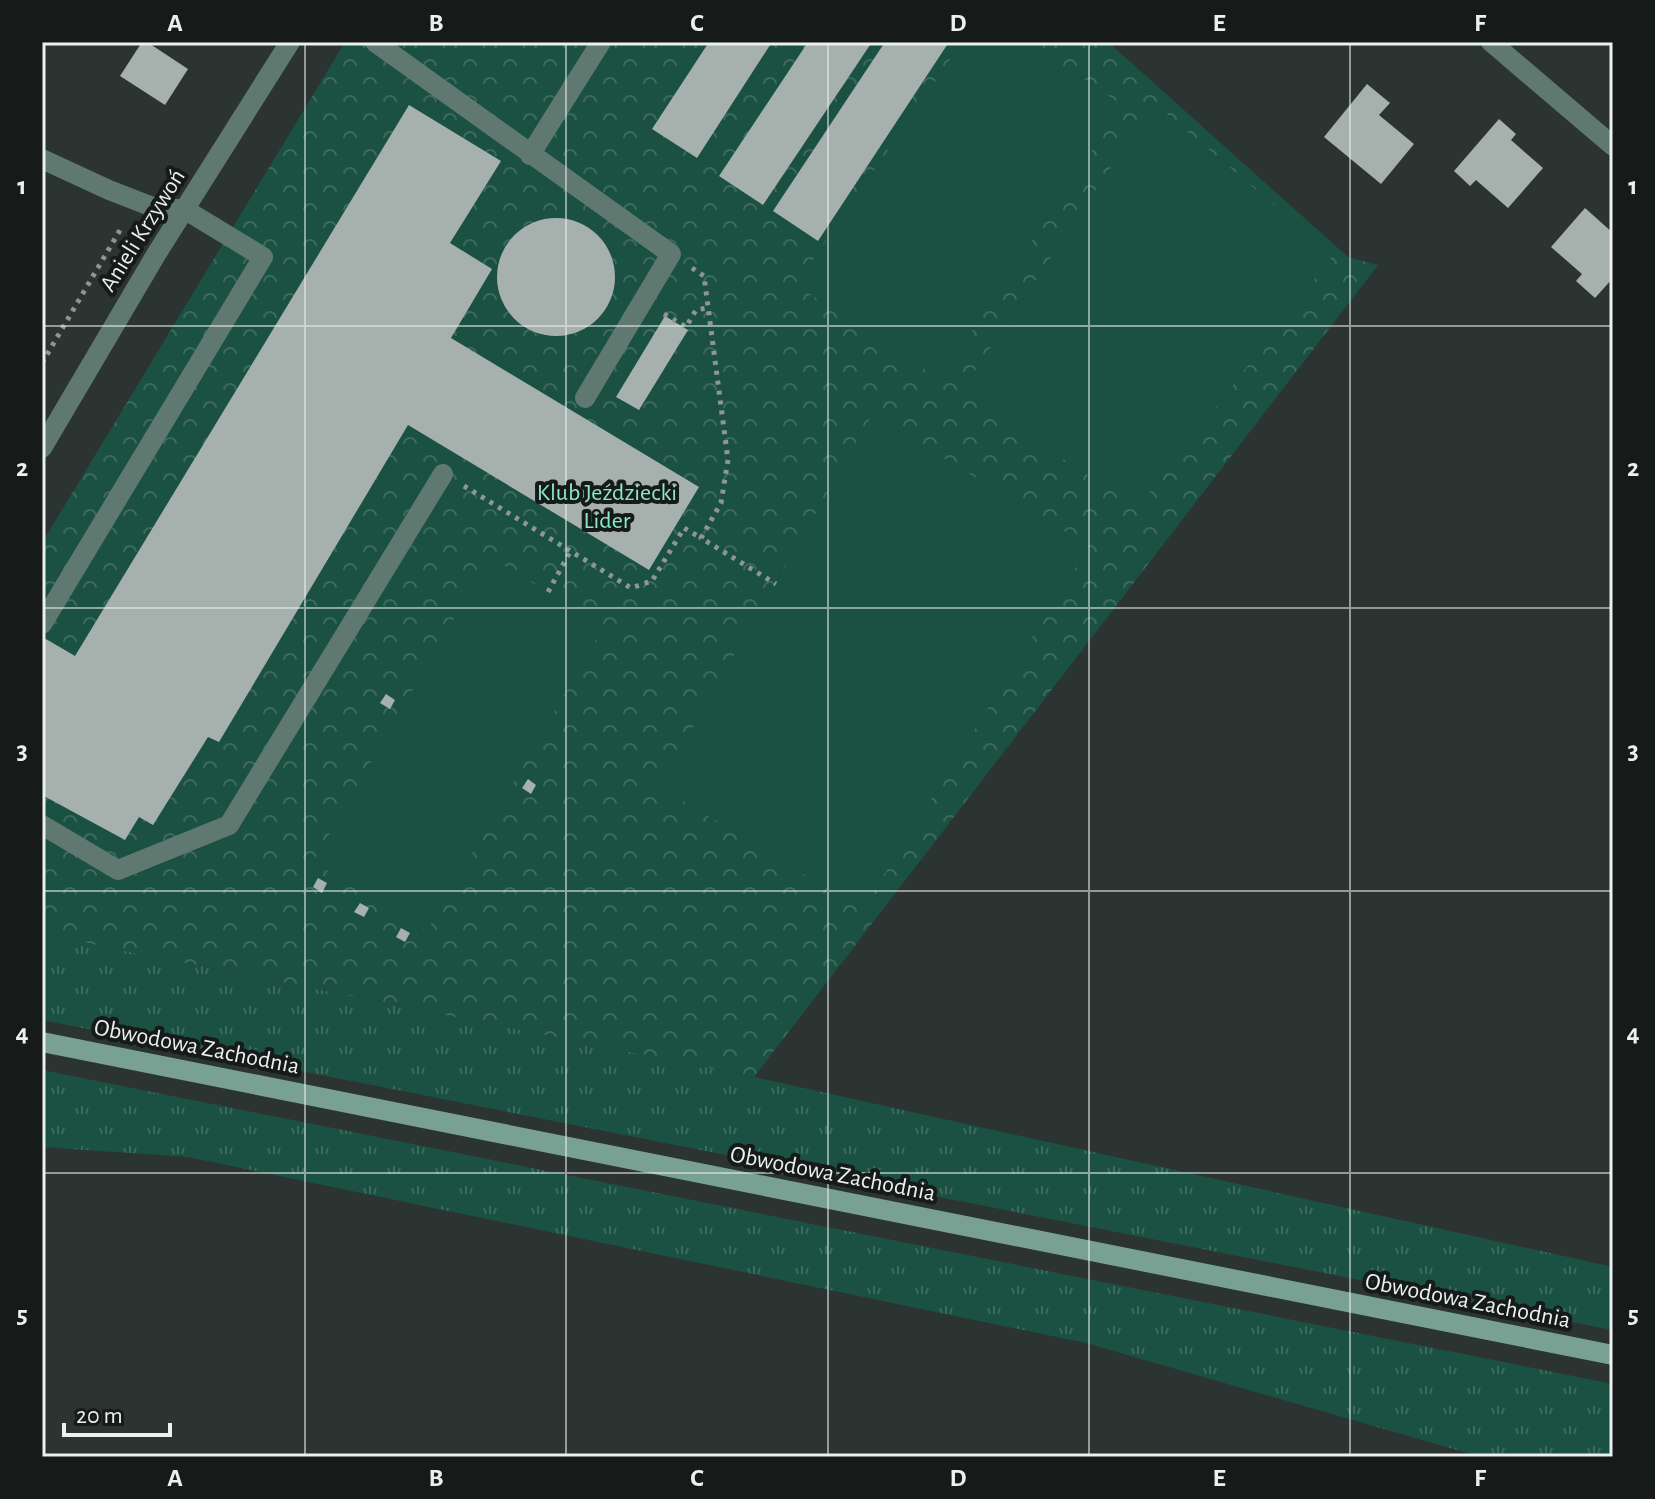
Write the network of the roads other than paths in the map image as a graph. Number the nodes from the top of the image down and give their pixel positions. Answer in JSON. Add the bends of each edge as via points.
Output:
{"nodes":[{"id":1,"x":290,"y":42,"type":"edge"},
{"id":2,"x":375,"y":42,"type":"edge"},
{"id":3,"x":601,"y":42,"type":"edge"},
{"id":4,"x":1491,"y":42,"type":"edge"},
{"id":5,"x":1613,"y":146,"type":"edge"},
{"id":6,"x":530,"y":155,"type":"junction"},
{"id":7,"x":42,"y":159,"type":"edge"},
{"id":8,"x":184,"y":209,"type":"junction"},
{"id":9,"x":585,"y":398,"type":"dead end"},
{"id":10,"x":42,"y":448,"type":"edge"},
{"id":11,"x":443,"y":474,"type":"road end"},
{"id":12,"x":42,"y":624,"type":"edge"},
{"id":13,"x":42,"y":825,"type":"edge"},
{"id":14,"x":42,"y":1042,"type":"edge"},
{"id":15,"x":1613,"y":1355,"type":"edge"}],
"edges":[{"from":1,"to":8,"type":"street","name":"Anieli Krzywoń"},
{"from":2,"to":6,"type":"street"},
{"from":3,"to":6,"type":"street"},
{"from":4,"to":5,"type":"street"},
{"from":6,"to":9,"type":"street","via":[[671,254]]},
{"from":7,"to":8,"type":"street","via":[[158,209]]},
{"from":8,"to":10,"type":"street","name":"Anieli Krzywoń"},
{"from":8,"to":12,"type":"street","via":[[263,257]]},
{"from":11,"to":13,"type":"street","via":[[229,825],[118,870]]},
{"from":14,"to":15,"type":"main road","name":"Obwodowa Zachodnia"}]}
